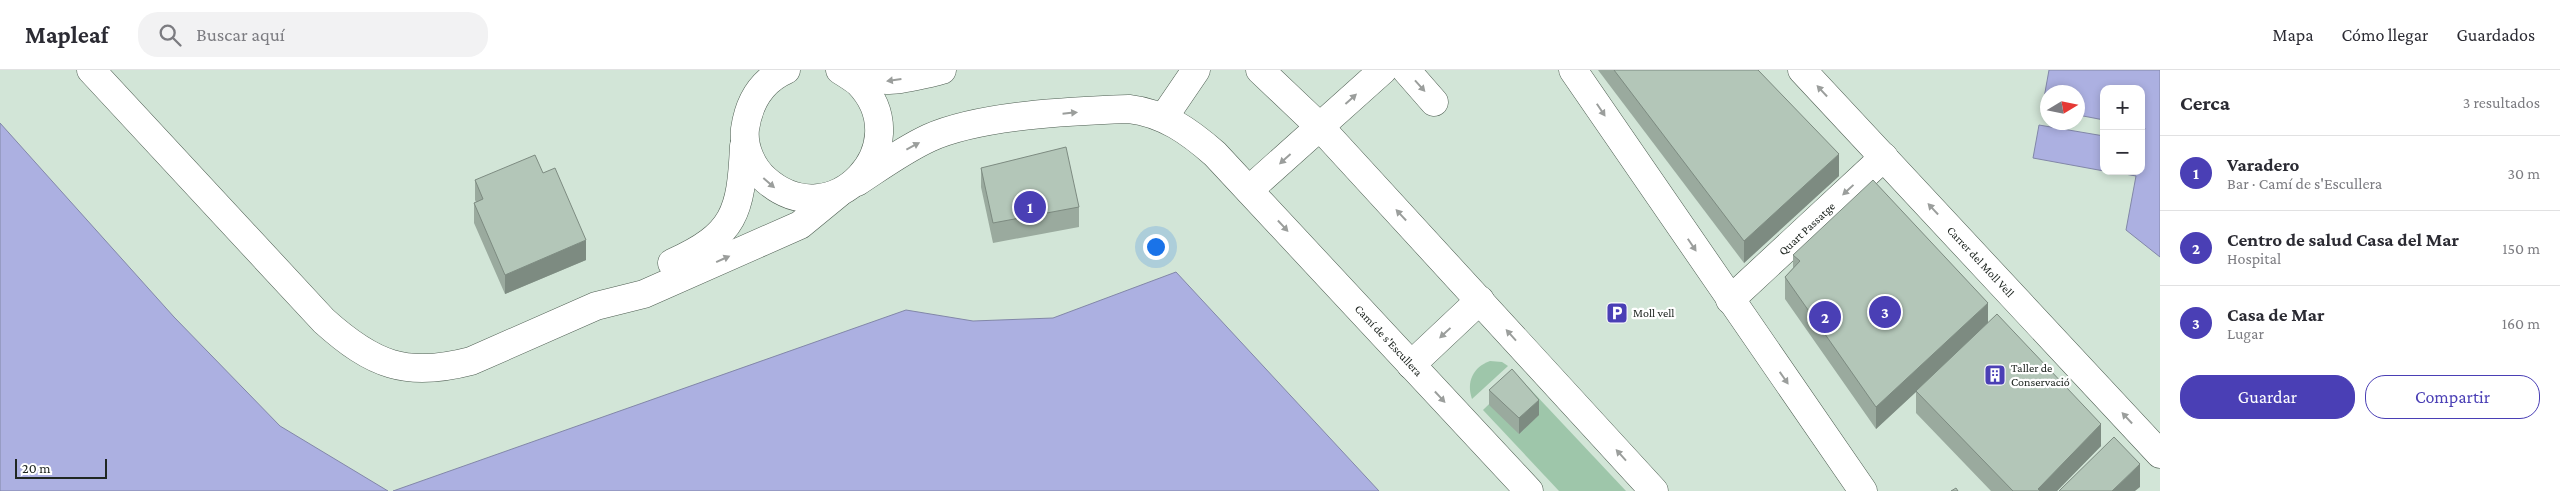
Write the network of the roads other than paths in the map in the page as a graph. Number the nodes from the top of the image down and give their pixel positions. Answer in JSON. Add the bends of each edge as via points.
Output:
{"nodes":[{"id":1,"x":91,"y":70,"type":"edge"},
{"id":2,"x":747,"y":70,"type":"edge"},
{"id":3,"x":786,"y":70,"type":"edge"},
{"id":4,"x":840,"y":70,"type":"edge"},
{"id":5,"x":942,"y":70,"type":"edge"},
{"id":6,"x":1196,"y":70,"type":"edge"},
{"id":7,"x":1260,"y":70,"type":"edge"},
{"id":8,"x":1383,"y":70,"type":"edge"},
{"id":9,"x":1406,"y":70,"type":"edge"},
{"id":10,"x":1573,"y":70,"type":"edge"},
{"id":11,"x":1802,"y":70,"type":"edge"},
{"id":12,"x":1434,"y":102,"type":"dead end"},
{"id":13,"x":1164,"y":118,"type":"junction"},
{"id":14,"x":746,"y":123,"type":"junction"},
{"id":15,"x":1320,"y":127,"type":"junction"},
{"id":16,"x":1884,"y":157,"type":"junction"},
{"id":17,"x":848,"y":188,"type":"junction"},
{"id":18,"x":1250,"y":190,"type":"junction"},
{"id":19,"x":1480,"y":300,"type":"junction"},
{"id":20,"x":1730,"y":300,"type":"junction"},
{"id":21,"x":596,"y":306,"type":"junction"},
{"id":22,"x":1411,"y":365,"type":"junction"},
{"id":23,"x":2160,"y":454,"type":"edge"},
{"id":24,"x":1529,"y":491,"type":"edge"},
{"id":25,"x":1654,"y":491,"type":"edge"},
{"id":26,"x":1863,"y":491,"type":"edge"}],
"edges":[{"from":1,"to":21,"type":"street","via":[[324,321],[372,358],[409,368],[451,366],[471,361]]},
{"from":2,"to":14,"type":"street"},
{"from":3,"to":14,"type":"street","via":[[774,76],[758,92]]},
{"from":5,"to":4,"type":"street","one_way":true,"via":[[888,82],[866,80]]},
{"from":4,"to":17,"type":"street","via":[[858,83],[872,101],[879,123],[878,144],[870,165]]},
{"from":6,"to":13,"type":"street"},
{"from":7,"to":15,"type":"street"},
{"from":15,"to":8,"type":"street","one_way":true},
{"from":9,"to":12,"type":"street","one_way":true},
{"from":10,"to":20,"type":"street","one_way":true},
{"from":16,"to":11,"type":"street","name":"Carrer del Moll Vell","one_way":true},
{"from":17,"to":13,"type":"street","name":"Camí de s'Escullera","one_way":true,"via":[[930,137],[990,121],[1129,109]]},
{"from":13,"to":18,"type":"street","name":"Camí de s'Escullera","via":[[1197,138]]},
{"from":14,"to":17,"type":"street","one_way":true,"via":[[749,156],[760,174],[776,189],[796,197],[818,199]]},
{"from":14,"to":21,"type":"street","via":[[742,188],[737,205],[717,237],[700,250],[637,279]]},
{"from":15,"to":18,"type":"street","one_way":true},
{"from":19,"to":15,"type":"street","one_way":true},
{"from":16,"to":20,"type":"street","name":"Quart Passatge","one_way":true},
{"from":23,"to":16,"type":"street","name":"Carrer del Moll Vell","one_way":true},
{"from":21,"to":17,"type":"street","one_way":true,"via":[[644,294],[800,225]]},
{"from":18,"to":22,"type":"street","name":"Camí de s'Escullera","one_way":true},
{"from":19,"to":22,"type":"street","one_way":true},
{"from":25,"to":19,"type":"street","one_way":true},
{"from":20,"to":26,"type":"street","one_way":true},
{"from":22,"to":24,"type":"street","name":"Camí de s'Escullera","one_way":true}]}
